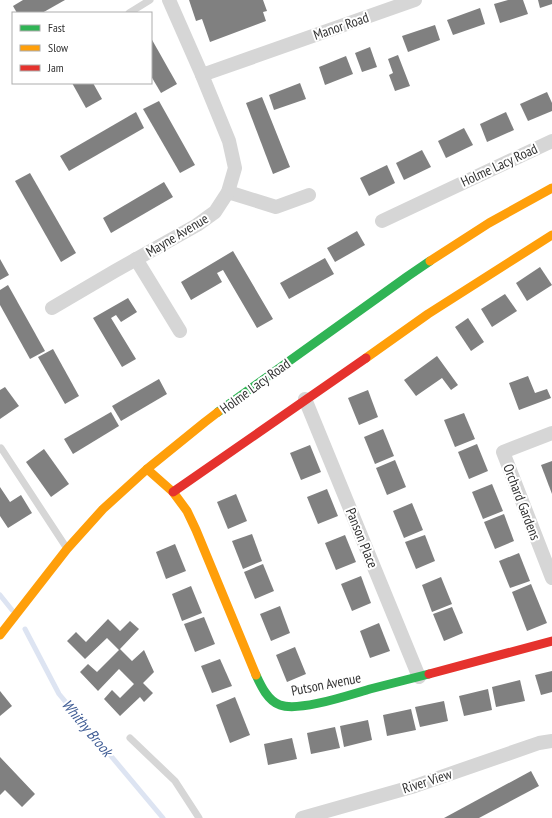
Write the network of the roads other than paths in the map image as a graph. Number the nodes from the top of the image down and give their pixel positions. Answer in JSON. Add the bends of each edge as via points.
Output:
{"nodes":[{"id":1,"x":150,"y":0,"type":"edge"},
{"id":2,"x":169,"y":0,"type":"edge"},
{"id":3,"x":415,"y":0,"type":"edge"},
{"id":4,"x":131,"y":12,"type":"edge"},
{"id":5,"x":202,"y":75,"type":"junction"},
{"id":6,"x":552,"y":141,"type":"edge"},
{"id":7,"x":552,"y":188,"type":"edge"},
{"id":8,"x":228,"y":192,"type":"junction"},
{"id":9,"x":309,"y":195,"type":"dead end"},
{"id":10,"x":382,"y":221,"type":"dead end"},
{"id":11,"x":552,"y":236,"type":"edge"},
{"id":12,"x":136,"y":259,"type":"junction"},
{"id":13,"x":52,"y":308,"type":"dead end"},
{"id":14,"x":180,"y":331,"type":"dead end"},
{"id":15,"x":305,"y":399,"type":"junction"},
{"id":16,"x":552,"y":433,"type":"edge"},
{"id":17,"x":1,"y":448,"type":"edge"},
{"id":18,"x":147,"y":469,"type":"junction"},
{"id":19,"x":173,"y":492,"type":"junction"},
{"id":20,"x":67,"y":549,"type":"junction"},
{"id":21,"x":552,"y":578,"type":"edge"},
{"id":22,"x":0,"y":635,"type":"edge"},
{"id":23,"x":552,"y":641,"type":"edge"},
{"id":24,"x":419,"y":677,"type":"junction"},
{"id":25,"x":130,"y":738,"type":"dead end"},
{"id":26,"x":552,"y":741,"type":"edge"},
{"id":27,"x":199,"y":818,"type":"edge"},
{"id":28,"x":302,"y":818,"type":"edge"}],
"edges":[{"from":1,"to":4,"type":"lane"},
{"from":2,"to":5,"type":"street","name":"Mayne Avenue"},
{"from":3,"to":5,"type":"street","name":"Manor Road"},
{"from":5,"to":8,"type":"street","name":"Mayne Avenue","via":[[229,141],[235,168]]},
{"from":6,"to":10,"type":"street","name":"Holme Lacy Road"},
{"from":7,"to":18,"type":"street","name":"Holme Lacy Road","via":[[489,223],[408,276],[205,422]]},
{"from":8,"to":9,"type":"street","via":[[276,207]]},
{"from":8,"to":12,"type":"street","name":"Mayne Avenue","via":[[215,212]]},
{"from":11,"to":15,"type":"street","via":[[428,314]]},
{"from":12,"to":13,"type":"street","name":"Mayne Avenue"},
{"from":12,"to":14,"type":"street"},
{"from":15,"to":19,"type":"street"},
{"from":15,"to":24,"type":"street","name":"Panson Place"},
{"from":16,"to":21,"type":"street","name":"Orchard Gardens","via":[[503,452]]},
{"from":17,"to":20,"type":"lane"},
{"from":18,"to":19,"type":"street","name":"Putson Avenue"},
{"from":18,"to":20,"type":"street","name":"Holme Lacy Road","via":[[103,509]]},
{"from":19,"to":24,"type":"street","name":"Putson Avenue","via":[[187,511],[196,530],[260,684],[269,698],[282,706],[299,705]]},
{"from":20,"to":22,"type":"street","name":"Holme Lacy Road"},
{"from":23,"to":24,"type":"street","name":"Putson Avenue"},
{"from":25,"to":27,"type":"lane","via":[[175,781]]},
{"from":26,"to":28,"type":"street","name":"River View","via":[[415,786]]}]}
